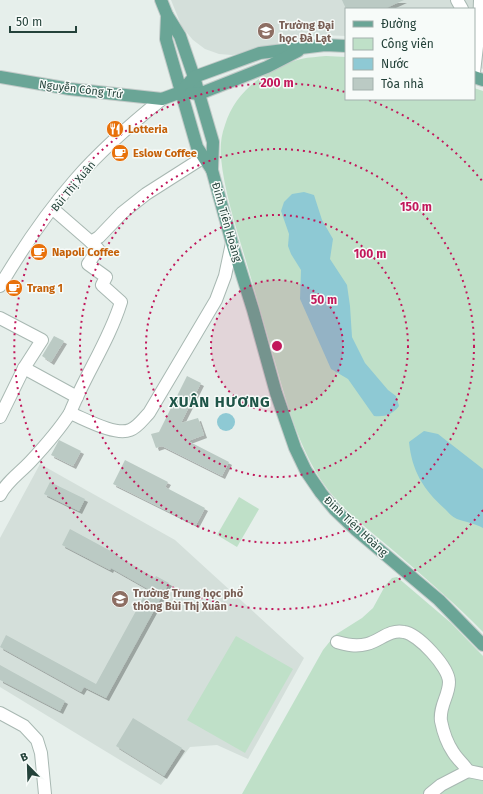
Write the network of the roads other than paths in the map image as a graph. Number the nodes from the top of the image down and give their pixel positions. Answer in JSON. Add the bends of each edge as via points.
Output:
{"nodes":[{"id":1,"x":161,"y":0,"type":"edge"},
{"id":2,"x":480,"y":0,"type":"edge"},
{"id":3,"x":167,"y":15,"type":"junction"},
{"id":4,"x":477,"y":27,"type":"edge"},
{"id":5,"x":345,"y":46,"type":"edge"},
{"id":6,"x":304,"y":47,"type":"junction"},
{"id":7,"x":475,"y":57,"type":"edge"},
{"id":8,"x":0,"y":77,"type":"edge"},
{"id":9,"x":194,"y":78,"type":"junction"},
{"id":10,"x":181,"y":92,"type":"junction"},
{"id":11,"x":199,"y":94,"type":"junction"},
{"id":12,"x":162,"y":99,"type":"junction"},
{"id":13,"x":204,"y":157,"type":"junction"},
{"id":14,"x":212,"y":170,"type":"junction"},
{"id":15,"x":52,"y":209,"type":"junction"},
{"id":16,"x":92,"y":242,"type":"junction"},
{"id":17,"x":232,"y":243,"type":"junction"},
{"id":18,"x":0,"y":286,"type":"edge"},
{"id":19,"x":0,"y":318,"type":"edge"},
{"id":20,"x":24,"y":368,"type":"junction"},
{"id":21,"x":77,"y":397,"type":"junction"},
{"id":22,"x":70,"y":413,"type":"junction"},
{"id":23,"x":0,"y":417,"type":"edge"},
{"id":24,"x":2,"y":488,"type":"edge"},
{"id":25,"x":337,"y":642,"type":"dead end"},
{"id":26,"x":483,"y":645,"type":"edge"},
{"id":27,"x":0,"y":713,"type":"edge"},
{"id":28,"x":468,"y":771,"type":"junction"},
{"id":29,"x":483,"y":774,"type":"edge"},
{"id":30,"x":48,"y":793,"type":"edge"},
{"id":31,"x":430,"y":794,"type":"edge"}],
"edges":[{"from":1,"to":3,"type":"main road"},
{"from":2,"to":4,"type":"street"},
{"from":3,"to":9,"type":"main road","name":"Đinh Tiên Hoàng","via":[[180,36]]},
{"from":3,"to":10,"type":"main road","name":"Đinh Tiên Hoàng","via":[[166,39]]},
{"from":4,"to":7,"type":"street"},
{"from":5,"to":6,"type":"main road"},
{"from":6,"to":9,"type":"main road","via":[[260,53]]},
{"from":6,"to":11,"type":"main road","via":[[267,67]]},
{"from":8,"to":12,"type":"main road","name":"Nguyễn Công Trứ","via":[[70,89]]},
{"from":9,"to":10,"type":"main road"},
{"from":9,"to":11,"type":"main road","name":"Đinh Tiên Hoàng"},
{"from":10,"to":11,"type":"main road"},
{"from":10,"to":12,"type":"main road"},
{"from":10,"to":13,"type":"main road","name":"Đinh Tiên Hoàng","via":[[197,147]]},
{"from":11,"to":14,"type":"main road","name":"Đinh Tiên Hoàng","via":[[213,142]]},
{"from":12,"to":15,"type":"street","name":"Bùi Thị Xuân","via":[[93,160]]},
{"from":13,"to":14,"type":"main road","name":"Đinh Tiên Hoàng"},
{"from":13,"to":16,"type":"street","via":[[146,194]]},
{"from":14,"to":17,"type":"main road","name":"Đinh Tiên Hoàng"},
{"from":15,"to":16,"type":"street"},
{"from":15,"to":18,"type":"street","name":"Bùi Thị Xuân"},
{"from":16,"to":21,"type":"street","via":[[98,249],[88,264],[106,277],[102,285],[121,302],[116,318]]},
{"from":17,"to":22,"type":"street","via":[[225,276],[216,300],[138,426],[130,431],[120,432]]},
{"from":17,"to":26,"type":"main road","name":"Đinh Tiên Hoàng","via":[[254,310],[276,392],[295,448],[306,471],[335,510],[438,600]]},
{"from":19,"to":20,"type":"street","via":[[42,340]]},
{"from":20,"to":21,"type":"street"},
{"from":20,"to":23,"type":"street"},
{"from":21,"to":22,"type":"street"},
{"from":22,"to":24,"type":"street","via":[[30,462]]},
{"from":25,"to":28,"type":"street","via":[[351,646],[368,644],[395,631],[406,632],[436,656],[443,665],[449,681],[448,693],[441,712],[443,729],[453,752]]},
{"from":27,"to":30,"type":"street","via":[[24,726],[37,740]]},
{"from":28,"to":29,"type":"street"},
{"from":28,"to":31,"type":"street"}]}
